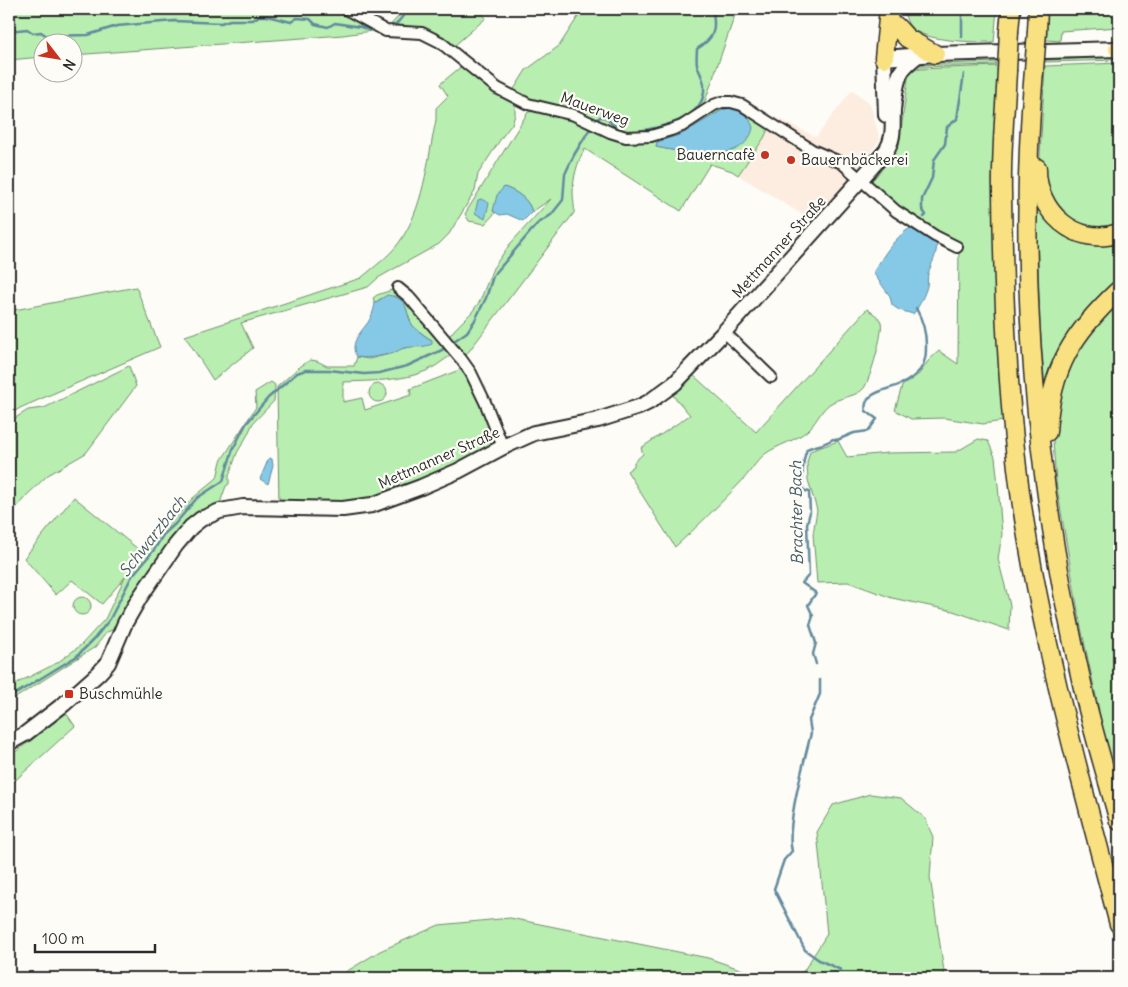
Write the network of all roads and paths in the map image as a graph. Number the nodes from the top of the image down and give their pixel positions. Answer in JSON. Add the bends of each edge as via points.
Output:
{"nodes":[{"id":1,"x":346,"y":9,"type":"edge"},
{"id":2,"x":889,"y":9,"type":"edge"},
{"id":3,"x":1011,"y":9,"type":"edge"},
{"id":4,"x":1038,"y":9,"type":"edge"},
{"id":5,"x":895,"y":17,"type":"edge"},
{"id":6,"x":1119,"y":49,"type":"edge"},
{"id":7,"x":926,"y":54,"type":"junction"},
{"id":8,"x":889,"y":57,"type":"junction"},
{"id":9,"x":1031,"y":100,"type":"junction"},
{"id":10,"x":893,"y":109,"type":"junction"},
{"id":11,"x":878,"y":159,"type":"junction"},
{"id":12,"x":861,"y":179,"type":"junction"},
{"id":13,"x":1119,"y":233,"type":"edge"},
{"id":14,"x":957,"y":247,"type":"dead end"},
{"id":15,"x":398,"y":288,"type":"dead end"},
{"id":16,"x":1119,"y":290,"type":"edge"},
{"id":17,"x":724,"y":332,"type":"junction"},
{"id":18,"x":771,"y":377,"type":"dead end"},
{"id":19,"x":503,"y":447,"type":"junction"},
{"id":20,"x":1044,"y":477,"type":"junction"},
{"id":21,"x":9,"y":744,"type":"edge"},
{"id":22,"x":1119,"y":821,"type":"edge"},
{"id":23,"x":1119,"y":924,"type":"edge"}],
"edges":[{"from":1,"to":12,"type":"street","name":"Mauerweg","via":[[386,31],[422,33],[440,42],[508,95],[626,137],[651,136],[682,126],[714,105],[737,103],[812,150],[842,162]]},
{"from":2,"to":8,"type":"highway"},
{"from":3,"to":23,"type":"highway","bridge":true,"via":[[1002,191],[1007,349],[1020,490],[1040,607],[1065,719]]},
{"from":4,"to":9,"type":"highway","bridge":true},
{"from":5,"to":7,"type":"highway","via":[[907,38]]},
{"from":5,"to":8,"type":"highway"},
{"from":6,"to":7,"type":"main road"},
{"from":7,"to":8,"type":"main road"},
{"from":7,"to":10,"type":"main road","name":"Mettmanner Straße","via":[[908,62],[901,72]]},
{"from":8,"to":10,"type":"main road"},
{"from":8,"to":11,"type":"main road","name":"Mettmanner Straße","via":[[887,133]]},
{"from":9,"to":13,"type":"highway","via":[[1038,108],[1038,183],[1049,210],[1063,225],[1083,234],[1103,236]]},
{"from":9,"to":20,"type":"highway","via":[[1027,236],[1032,362]]},
{"from":10,"to":11,"type":"main road","name":"Mettmanner Straße","via":[[891,143]]},
{"from":11,"to":12,"type":"main road","name":"Mettmanner Straße"},
{"from":12,"to":14,"type":"street","via":[[896,211]]},
{"from":12,"to":17,"type":"main road","name":"Mettmanner Straße"},
{"from":15,"to":19,"type":"street","via":[[471,373]]},
{"from":16,"to":20,"type":"highway","via":[[1084,325],[1063,359],[1053,385],[1048,412]]},
{"from":17,"to":18,"type":"street"},
{"from":17,"to":19,"type":"main road","name":"Mettmanner Straße","via":[[675,384],[649,402],[598,420],[534,433]]},
{"from":19,"to":21,"type":"main road","name":"Mettmanner Straße","via":[[421,487],[372,505],[343,509],[243,507],[220,510],[201,518],[176,545],[140,597],[108,663],[64,704]]},
{"from":20,"to":22,"type":"highway","via":[[1083,689]]}]}
